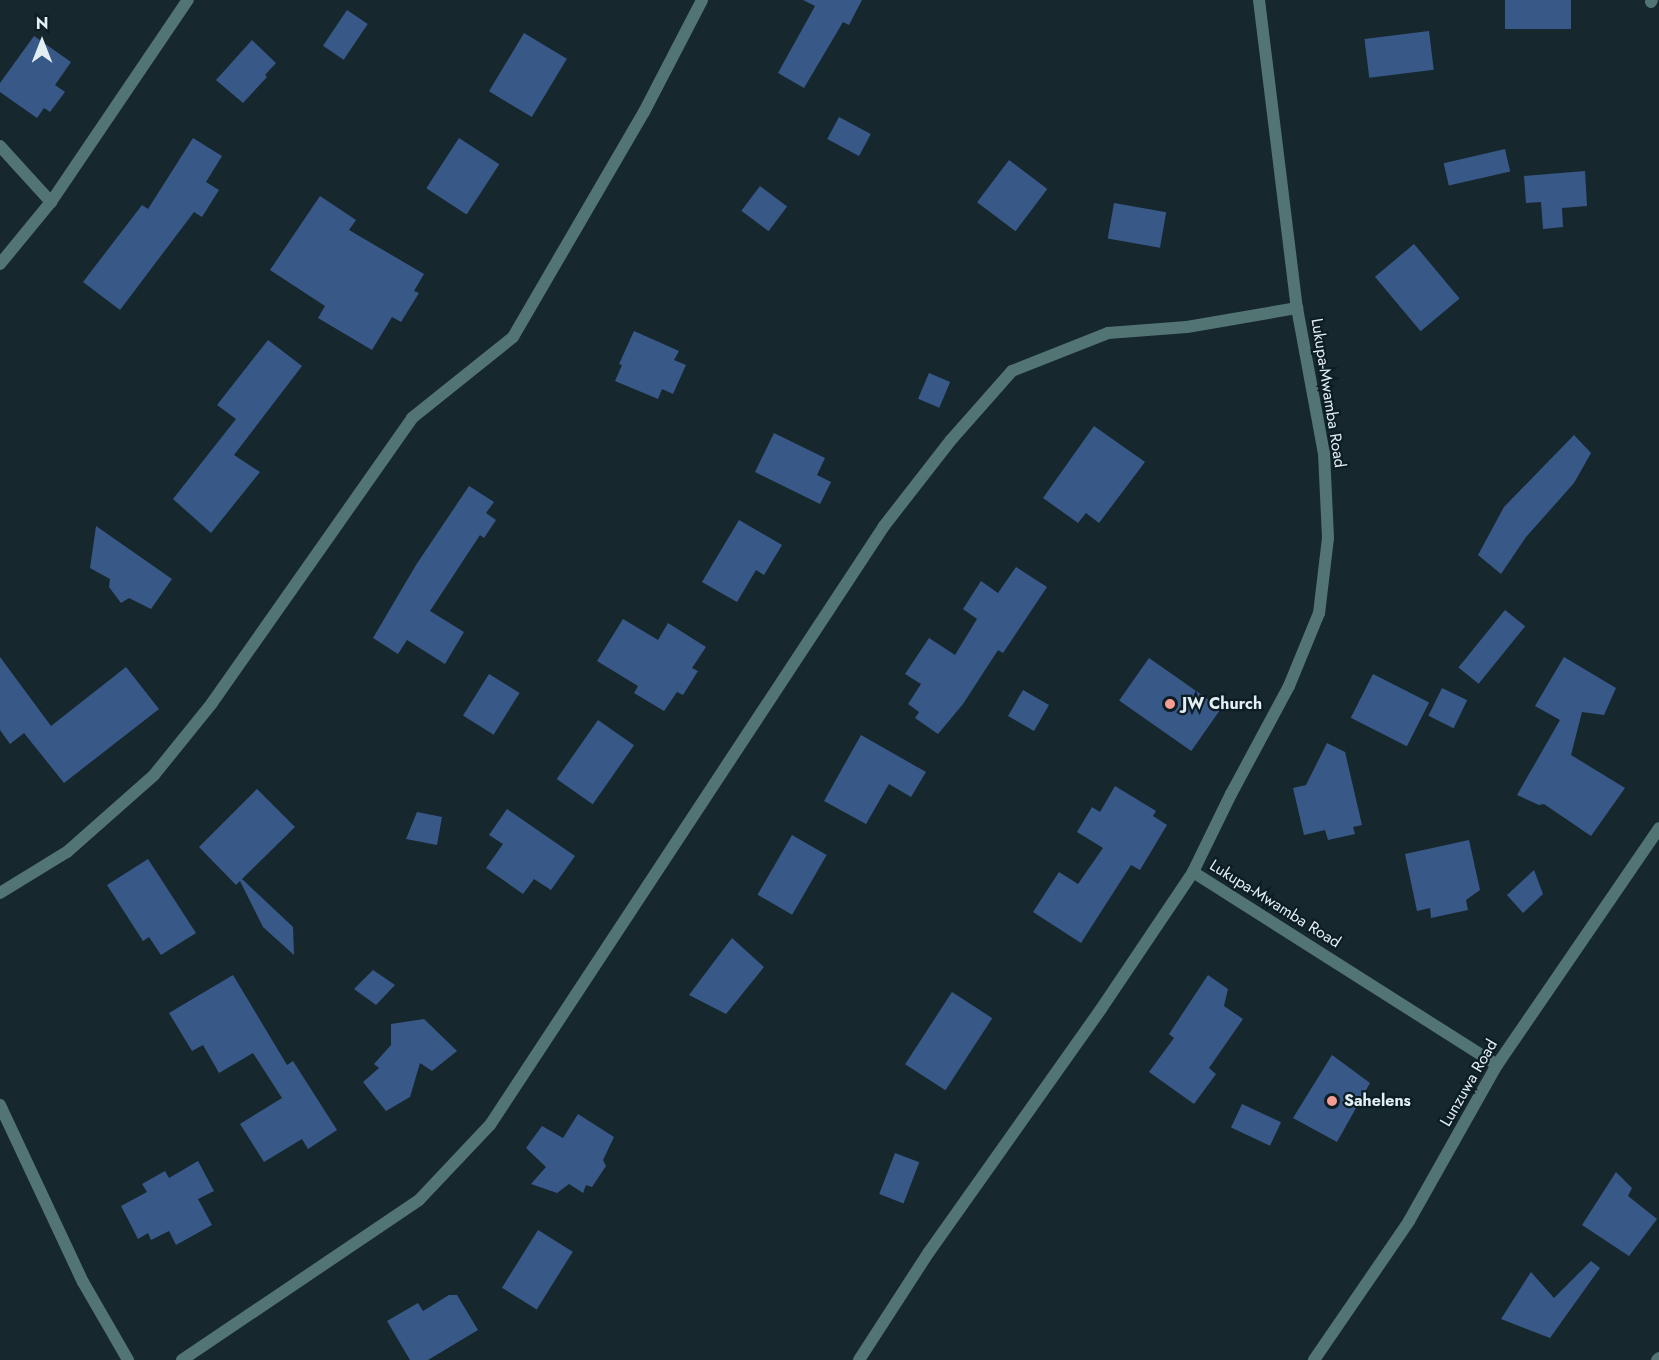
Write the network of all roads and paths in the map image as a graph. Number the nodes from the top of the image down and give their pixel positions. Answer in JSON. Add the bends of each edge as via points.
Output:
{"nodes":[{"id":1,"x":188,"y":0,"type":"edge"},
{"id":2,"x":702,"y":0,"type":"edge"},
{"id":3,"x":1258,"y":0,"type":"edge"},
{"id":4,"x":0,"y":146,"type":"edge"},
{"id":5,"x":51,"y":202,"type":"junction"},
{"id":6,"x":0,"y":264,"type":"edge"},
{"id":7,"x":1297,"y":308,"type":"junction"},
{"id":8,"x":1659,"y":828,"type":"edge"},
{"id":9,"x":1193,"y":872,"type":"junction"},
{"id":10,"x":0,"y":893,"type":"edge"},
{"id":11,"x":1497,"y":1065,"type":"junction"},
{"id":12,"x":0,"y":1105,"type":"edge"},
{"id":13,"x":128,"y":1360,"type":"edge"},
{"id":14,"x":182,"y":1360,"type":"edge"},
{"id":15,"x":858,"y":1360,"type":"edge"},
{"id":16,"x":1314,"y":1360,"type":"edge"}],
"edges":[{"from":1,"to":5,"type":"street"},
{"from":2,"to":10,"type":"street","via":[[644,112],[513,337],[412,418],[226,684],[154,776],[67,852]]},
{"from":3,"to":7,"type":"street","name":"Lukupa-Mwamba Road"},
{"from":4,"to":5,"type":"street"},
{"from":5,"to":6,"type":"street"},
{"from":7,"to":9,"type":"street","name":"Lukupa-Mwamba Road","via":[[1324,453],[1328,538],[1318,613],[1289,686]]},
{"from":7,"to":14,"type":"street","via":[[1187,327],[1108,333],[1012,371],[951,440],[884,526],[490,1125],[419,1200]]},
{"from":8,"to":11,"type":"street","name":"Lunzuwa Road"},
{"from":9,"to":11,"type":"street","name":"Lukupa-Mwamba Road"},
{"from":9,"to":15,"type":"street"},
{"from":11,"to":16,"type":"street","name":"Lunzuwa Road","via":[[1409,1221]]},
{"from":12,"to":13,"type":"street","via":[[83,1282]]}]}
